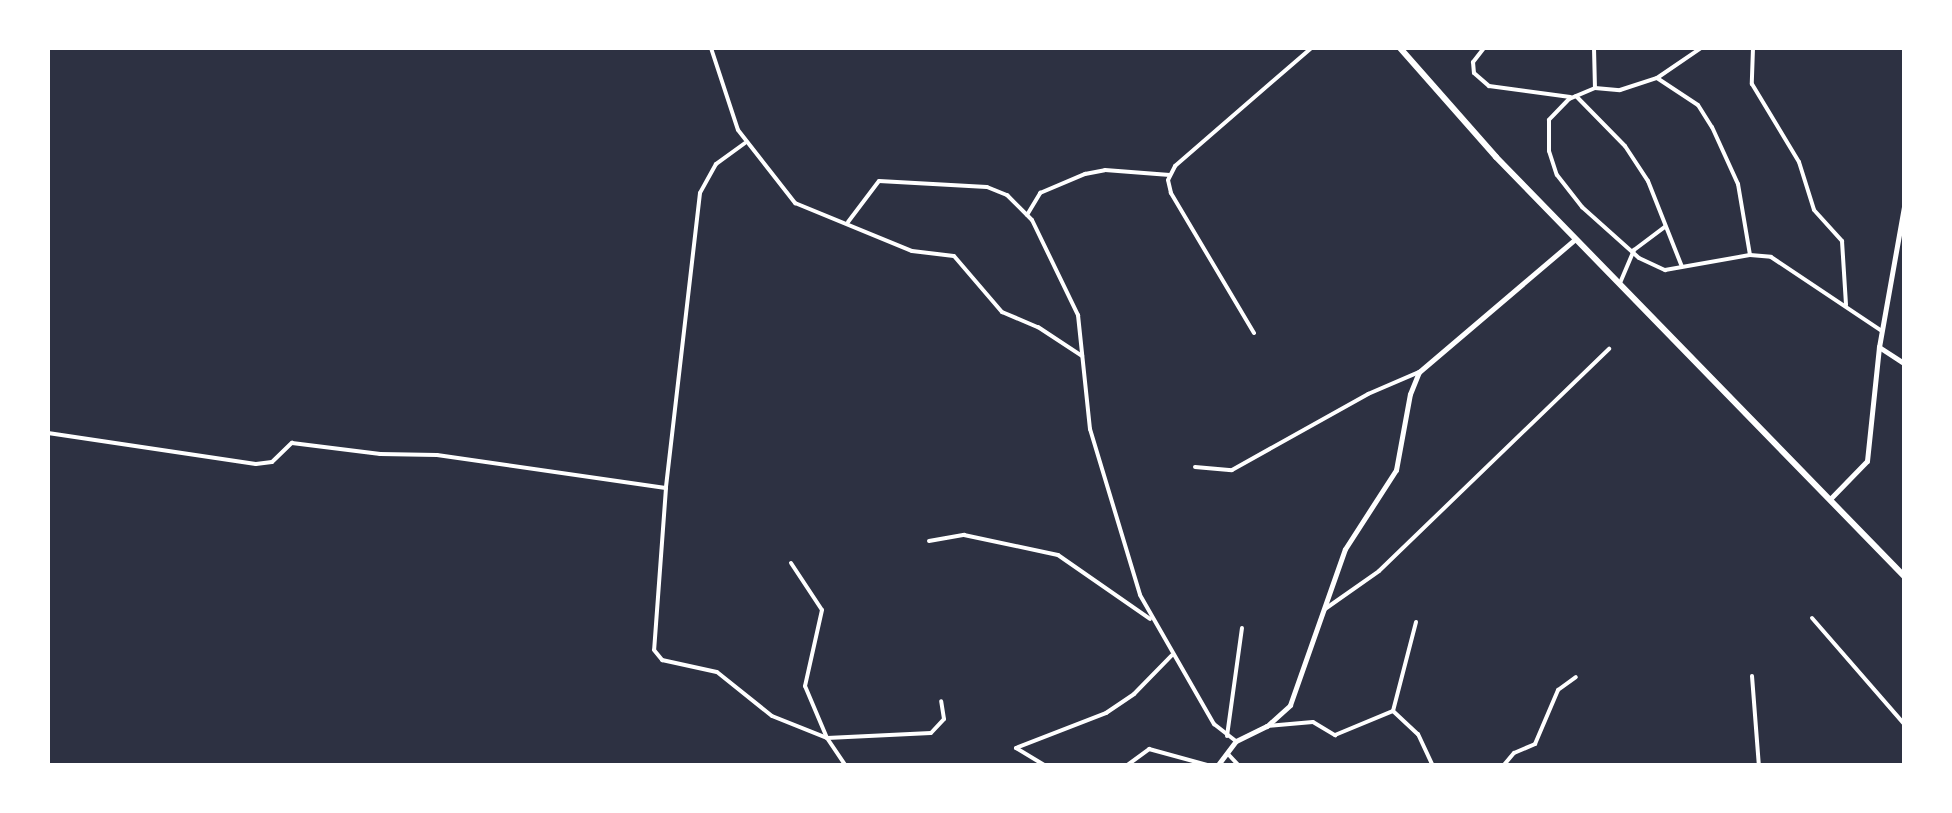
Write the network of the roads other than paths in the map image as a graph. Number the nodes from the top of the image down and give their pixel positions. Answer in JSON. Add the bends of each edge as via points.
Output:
{"nodes":[{"id":1,"x":711,"y":48,"type":"edge"},
{"id":2,"x":1311,"y":48,"type":"edge"},
{"id":3,"x":1400,"y":48,"type":"edge"},
{"id":4,"x":1484,"y":48,"type":"edge"},
{"id":5,"x":1594,"y":48,"type":"edge"},
{"id":6,"x":1701,"y":48,"type":"edge"},
{"id":7,"x":1752,"y":48,"type":"edge"},
{"id":8,"x":1657,"y":78,"type":"junction"},
{"id":9,"x":1595,"y":88,"type":"junction"},
{"id":10,"x":1574,"y":97,"type":"junction"},
{"id":11,"x":746,"y":142,"type":"junction"},
{"id":12,"x":1170,"y":175,"type":"junction"},
{"id":13,"x":1904,"y":206,"type":"edge"},
{"id":14,"x":1027,"y":215,"type":"junction"},
{"id":15,"x":848,"y":222,"type":"junction"},
{"id":16,"x":1666,"y":226,"type":"junction"},
{"id":17,"x":1575,"y":239,"type":"junction"},
{"id":18,"x":1634,"y":250,"type":"junction"},
{"id":19,"x":1750,"y":255,"type":"junction"},
{"id":20,"x":1682,"y":267,"type":"junction"},
{"id":21,"x":1620,"y":284,"type":"junction"},
{"id":22,"x":1846,"y":306,"type":"junction"},
{"id":23,"x":1254,"y":332,"type":"dead end"},
{"id":24,"x":1884,"y":332,"type":"junction"},
{"id":25,"x":1879,"y":347,"type":"junction"},
{"id":26,"x":1609,"y":350,"type":"dead end"},
{"id":27,"x":1082,"y":356,"type":"junction"},
{"id":28,"x":1904,"y":363,"type":"edge"},
{"id":29,"x":1419,"y":372,"type":"junction"},
{"id":30,"x":48,"y":434,"type":"edge"},
{"id":31,"x":1195,"y":466,"type":"dead end"},
{"id":32,"x":666,"y":488,"type":"junction"},
{"id":33,"x":1830,"y":499,"type":"junction"},
{"id":34,"x":928,"y":541,"type":"dead end"},
{"id":35,"x":791,"y":563,"type":"dead end"},
{"id":36,"x":1904,"y":576,"type":"edge"},
{"id":37,"x":1325,"y":610,"type":"junction"},
{"id":38,"x":1150,"y":618,"type":"junction"},
{"id":39,"x":1812,"y":618,"type":"dead end"},
{"id":40,"x":1416,"y":622,"type":"dead end"},
{"id":41,"x":1242,"y":628,"type":"dead end"},
{"id":42,"x":1172,"y":654,"type":"junction"},
{"id":43,"x":1752,"y":676,"type":"dead end"},
{"id":44,"x":1576,"y":677,"type":"dead end"},
{"id":45,"x":940,"y":701,"type":"dead end"},
{"id":46,"x":1393,"y":711,"type":"junction"},
{"id":47,"x":1904,"y":724,"type":"edge"},
{"id":48,"x":1268,"y":726,"type":"junction"},
{"id":49,"x":1227,"y":736,"type":"junction"},
{"id":50,"x":827,"y":738,"type":"junction"},
{"id":51,"x":1236,"y":741,"type":"junction"},
{"id":52,"x":1227,"y":753,"type":"junction"},
{"id":53,"x":846,"y":766,"type":"edge"},
{"id":54,"x":1046,"y":766,"type":"edge"},
{"id":55,"x":1126,"y":766,"type":"edge"},
{"id":56,"x":1214,"y":766,"type":"edge"},
{"id":57,"x":1239,"y":766,"type":"edge"},
{"id":58,"x":1433,"y":766,"type":"edge"},
{"id":59,"x":1504,"y":766,"type":"edge"},
{"id":60,"x":1760,"y":766,"type":"edge"}],
"edges":[{"from":1,"to":11,"type":"street"},
{"from":2,"to":12,"type":"street"},
{"from":3,"to":17,"type":"main road"},
{"from":4,"to":10,"type":"street","via":[[1473,62],[1474,73],[1490,86]]},
{"from":5,"to":9,"type":"street"},
{"from":6,"to":8,"type":"street"},
{"from":7,"to":22,"type":"street","via":[[1752,84],[1799,162],[1814,210],[1842,241]]},
{"from":8,"to":9,"type":"street","via":[[1620,90]]},
{"from":8,"to":19,"type":"street","via":[[1698,105],[1712,127],[1738,184]]},
{"from":9,"to":10,"type":"street"},
{"from":10,"to":16,"type":"street","via":[[1626,146]]},
{"from":10,"to":18,"type":"street","via":[[1549,120],[1557,175],[1582,207]]},
{"from":11,"to":15,"type":"street","via":[[795,202]]},
{"from":11,"to":32,"type":"street","via":[[716,164],[700,193]]},
{"from":12,"to":14,"type":"street","via":[[1085,174],[1040,193]]},
{"from":12,"to":23,"type":"street","via":[[1171,193]]},
{"from":13,"to":24,"type":"street"},
{"from":14,"to":15,"type":"street","via":[[1007,195],[972,184],[878,181]]},
{"from":14,"to":27,"type":"street","via":[[1074,303]]},
{"from":15,"to":27,"type":"street","via":[[912,251],[954,256],[1002,312]]},
{"from":16,"to":18,"type":"street"},
{"from":16,"to":20,"type":"street"},
{"from":17,"to":21,"type":"main road"},
{"from":17,"to":29,"type":"street"},
{"from":18,"to":20,"type":"street","via":[[1665,270]]},
{"from":18,"to":21,"type":"street"},
{"from":19,"to":20,"type":"street"},
{"from":19,"to":22,"type":"street","via":[[1770,257]]},
{"from":21,"to":33,"type":"main road"},
{"from":22,"to":24,"type":"street"},
{"from":24,"to":25,"type":"street"},
{"from":25,"to":28,"type":"street"},
{"from":25,"to":33,"type":"street","via":[[1866,461]]},
{"from":26,"to":37,"type":"street","via":[[1380,572]]},
{"from":27,"to":38,"type":"street","via":[[1093,441]]},
{"from":29,"to":31,"type":"street","via":[[1232,470]]},
{"from":29,"to":37,"type":"street","via":[[1396,470],[1345,550]]},
{"from":30,"to":32,"type":"street","via":[[256,464],[272,462],[292,443],[437,455]]},
{"from":32,"to":50,"type":"street","via":[[652,640],[657,656],[709,668],[772,716]]},
{"from":33,"to":36,"type":"main road"},
{"from":34,"to":38,"type":"street","via":[[964,535],[1058,555]]},
{"from":35,"to":50,"type":"street","via":[[822,610],[804,686]]},
{"from":37,"to":48,"type":"street","via":[[1295,696]]},
{"from":38,"to":42,"type":"street"},
{"from":39,"to":47,"type":"street"},
{"from":40,"to":46,"type":"street"},
{"from":41,"to":49,"type":"street"},
{"from":42,"to":49,"type":"street"},
{"from":42,"to":54,"type":"street","via":[[1106,713],[1016,748]]},
{"from":43,"to":60,"type":"street"},
{"from":44,"to":59,"type":"street","via":[[1558,690],[1535,744]]},
{"from":45,"to":50,"type":"street","via":[[944,719],[930,733]]},
{"from":46,"to":48,"type":"street","via":[[1335,735],[1313,722]]},
{"from":46,"to":58,"type":"street","via":[[1418,734]]},
{"from":48,"to":51,"type":"street"},
{"from":49,"to":51,"type":"street"},
{"from":50,"to":53,"type":"street"},
{"from":51,"to":52,"type":"street"},
{"from":52,"to":56,"type":"street"},
{"from":52,"to":57,"type":"street"},
{"from":55,"to":56,"type":"street","via":[[1149,748]]}]}
